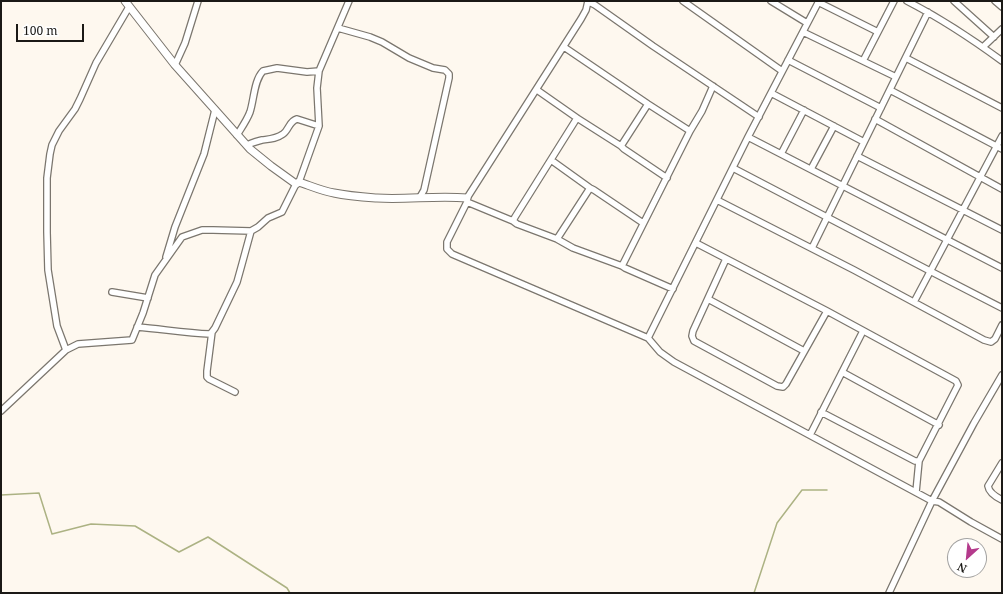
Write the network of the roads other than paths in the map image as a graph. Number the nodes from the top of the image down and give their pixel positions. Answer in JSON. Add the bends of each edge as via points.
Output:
{"nodes":[{"id":1,"x":198,"y":1,"type":"edge"},
{"id":2,"x":349,"y":1,"type":"edge"},
{"id":3,"x":683,"y":1,"type":"edge"},
{"id":4,"x":772,"y":1,"type":"edge"},
{"id":5,"x":818,"y":1,"type":"edge"},
{"id":6,"x":894,"y":1,"type":"edge"},
{"id":7,"x":907,"y":1,"type":"edge"},
{"id":8,"x":954,"y":1,"type":"edge"},
{"id":9,"x":995,"y":1,"type":"edge"},
{"id":10,"x":588,"y":2,"type":"edge"},
{"id":11,"x":127,"y":4,"type":"edge"},
{"id":12,"x":1002,"y":7,"type":"edge"},
{"id":13,"x":928,"y":12,"type":"junction"},
{"id":14,"x":807,"y":23,"type":"junction"},
{"id":15,"x":338,"y":28,"type":"junction"},
{"id":16,"x":1002,"y":29,"type":"edge"},
{"id":17,"x":803,"y":32,"type":"junction"},
{"id":18,"x":878,"y":32,"type":"junction"},
{"id":19,"x":994,"y":37,"type":"junction"},
{"id":20,"x":564,"y":47,"type":"junction"},
{"id":21,"x":983,"y":47,"type":"junction"},
{"id":22,"x":906,"y":58,"type":"junction"},
{"id":23,"x":788,"y":60,"type":"junction"},
{"id":24,"x":863,"y":61,"type":"junction"},
{"id":25,"x":1002,"y":61,"type":"edge"},
{"id":26,"x":175,"y":64,"type":"junction"},
{"id":27,"x":319,"y":71,"type":"junction"},
{"id":28,"x":782,"y":72,"type":"junction"},
{"id":29,"x":896,"y":77,"type":"junction"},
{"id":30,"x":713,"y":86,"type":"junction"},
{"id":31,"x":537,"y":90,"type":"junction"},
{"id":32,"x":890,"y":90,"type":"junction"},
{"id":33,"x":771,"y":93,"type":"junction"},
{"id":34,"x":648,"y":104,"type":"junction"},
{"id":35,"x":881,"y":108,"type":"junction"},
{"id":36,"x":1002,"y":108,"type":"edge"},
{"id":37,"x":215,"y":110,"type":"junction"},
{"id":38,"x":804,"y":110,"type":"junction"},
{"id":39,"x":759,"y":117,"type":"junction"},
{"id":40,"x":577,"y":118,"type":"junction"},
{"id":41,"x":875,"y":119,"type":"junction"},
{"id":42,"x":319,"y":126,"type":"junction"},
{"id":43,"x":834,"y":126,"type":"junction"},
{"id":44,"x":690,"y":131,"type":"junction"},
{"id":45,"x":238,"y":134,"type":"junction"},
{"id":46,"x":1002,"y":136,"type":"edge"},
{"id":47,"x":748,"y":138,"type":"junction"},
{"id":48,"x":864,"y":142,"type":"junction"},
{"id":49,"x":247,"y":145,"type":"junction"},
{"id":50,"x":621,"y":146,"type":"junction"},
{"id":51,"x":999,"y":147,"type":"edge"},
{"id":52,"x":781,"y":154,"type":"junction"},
{"id":53,"x":857,"y":156,"type":"junction"},
{"id":54,"x":551,"y":160,"type":"junction"},
{"id":55,"x":733,"y":168,"type":"junction"},
{"id":56,"x":811,"y":169,"type":"junction"},
{"id":57,"x":980,"y":177,"type":"junction"},
{"id":58,"x":667,"y":178,"type":"junction"},
{"id":59,"x":297,"y":183,"type":"junction"},
{"id":60,"x":843,"y":185,"type":"junction"},
{"id":61,"x":590,"y":188,"type":"junction"},
{"id":62,"x":1002,"y":189,"type":"edge"},
{"id":63,"x":420,"y":197,"type":"junction"},
{"id":64,"x":467,"y":200,"type":"junction"},
{"id":65,"x":717,"y":200,"type":"junction"},
{"id":66,"x":963,"y":210,"type":"junction"},
{"id":67,"x":827,"y":217,"type":"junction"},
{"id":68,"x":513,"y":221,"type":"junction"},
{"id":69,"x":644,"y":223,"type":"junction"},
{"id":70,"x":251,"y":230,"type":"junction"},
{"id":71,"x":1002,"y":230,"type":"edge"},
{"id":72,"x":557,"y":239,"type":"junction"},
{"id":73,"x":947,"y":239,"type":"junction"},
{"id":74,"x":696,"y":242,"type":"junction"},
{"id":75,"x":812,"y":248,"type":"junction"},
{"id":76,"x":726,"y":259,"type":"junction"},
{"id":77,"x":164,"y":262,"type":"junction"},
{"id":78,"x":622,"y":266,"type":"junction"},
{"id":79,"x":1002,"y":268,"type":"edge"},
{"id":80,"x":930,"y":271,"type":"junction"},
{"id":81,"x":673,"y":289,"type":"junction"},
{"id":82,"x":112,"y":292,"type":"dead end"},
{"id":83,"x":148,"y":298,"type":"junction"},
{"id":84,"x":708,"y":299,"type":"junction"},
{"id":85,"x":914,"y":302,"type":"junction"},
{"id":86,"x":1002,"y":308,"type":"edge"},
{"id":87,"x":826,"y":311,"type":"junction"},
{"id":88,"x":1002,"y":325,"type":"edge"},
{"id":89,"x":137,"y":327,"type":"junction"},
{"id":90,"x":863,"y":331,"type":"junction"},
{"id":91,"x":212,"y":332,"type":"junction"},
{"id":92,"x":648,"y":338,"type":"junction"},
{"id":93,"x":66,"y":350,"type":"junction"},
{"id":94,"x":804,"y":351,"type":"junction"},
{"id":95,"x":842,"y":372,"type":"junction"},
{"id":96,"x":1002,"y":375,"type":"edge"},
{"id":97,"x":235,"y":392,"type":"dead end"},
{"id":98,"x":1,"y":411,"type":"edge"},
{"id":99,"x":821,"y":412,"type":"junction"},
{"id":100,"x":939,"y":424,"type":"junction"},
{"id":101,"x":810,"y":435,"type":"junction"},
{"id":102,"x":919,"y":461,"type":"junction"},
{"id":103,"x":1002,"y":463,"type":"edge"},
{"id":104,"x":916,"y":492,"type":"junction"},
{"id":105,"x":1002,"y":500,"type":"edge"},
{"id":106,"x":932,"y":501,"type":"junction"},
{"id":107,"x":1002,"y":538,"type":"edge"},
{"id":108,"x":888,"y":593,"type":"edge"}],
"edges":[{"from":1,"to":26,"type":"street","via":[[185,43]]},
{"from":2,"to":15,"type":"street"},
{"from":3,"to":28,"type":"street"},
{"from":4,"to":14,"type":"street"},
{"from":5,"to":14,"type":"street"},
{"from":5,"to":18,"type":"street"},
{"from":6,"to":18,"type":"street"},
{"from":7,"to":13,"type":"street"},
{"from":8,"to":19,"type":"street"},
{"from":9,"to":12,"type":"street"},
{"from":10,"to":20,"type":"street"},
{"from":10,"to":30,"type":"street"},
{"from":11,"to":26,"type":"street"},
{"from":11,"to":93,"type":"street","via":[[75,109],[59,131],[50,154],[47,178],[48,270],[57,326]]},
{"from":13,"to":21,"type":"street"},
{"from":13,"to":22,"type":"street"},
{"from":14,"to":17,"type":"street"},
{"from":15,"to":27,"type":"street"},
{"from":15,"to":63,"type":"street","via":[[370,37],[409,58],[445,70],[449,74],[434,149]]},
{"from":16,"to":19,"type":"street"},
{"from":17,"to":23,"type":"street"},
{"from":17,"to":24,"type":"street"},
{"from":18,"to":24,"type":"street"},
{"from":19,"to":21,"type":"street"},
{"from":20,"to":31,"type":"street"},
{"from":20,"to":34,"type":"street"},
{"from":21,"to":25,"type":"street"},
{"from":22,"to":29,"type":"street"},
{"from":22,"to":36,"type":"street"},
{"from":23,"to":28,"type":"street"},
{"from":23,"to":35,"type":"street"},
{"from":24,"to":29,"type":"street"},
{"from":26,"to":37,"type":"street"},
{"from":27,"to":42,"type":"street"},
{"from":27,"to":45,"type":"street","via":[[277,68],[263,70],[258,79],[248,118]]},
{"from":28,"to":33,"type":"street"},
{"from":29,"to":32,"type":"street"},
{"from":30,"to":39,"type":"street"},
{"from":30,"to":44,"type":"street","via":[[702,112]]},
{"from":31,"to":40,"type":"street"},
{"from":31,"to":64,"type":"street"},
{"from":32,"to":35,"type":"street"},
{"from":32,"to":51,"type":"street"},
{"from":33,"to":38,"type":"street"},
{"from":33,"to":39,"type":"street"},
{"from":34,"to":44,"type":"street"},
{"from":34,"to":50,"type":"street"},
{"from":35,"to":41,"type":"street"},
{"from":37,"to":45,"type":"street"},
{"from":37,"to":77,"type":"street","via":[[204,154]]},
{"from":38,"to":43,"type":"street"},
{"from":38,"to":52,"type":"street"},
{"from":39,"to":47,"type":"street"},
{"from":40,"to":50,"type":"street"},
{"from":40,"to":54,"type":"street"},
{"from":41,"to":48,"type":"street"},
{"from":41,"to":57,"type":"street"},
{"from":42,"to":49,"type":"street","via":[[297,118],[281,136]]},
{"from":42,"to":59,"type":"street"},
{"from":43,"to":48,"type":"street"},
{"from":43,"to":56,"type":"street"},
{"from":44,"to":58,"type":"street"},
{"from":45,"to":49,"type":"street"},
{"from":46,"to":51,"type":"street"},
{"from":47,"to":52,"type":"street"},
{"from":47,"to":55,"type":"street"},
{"from":48,"to":53,"type":"street"},
{"from":49,"to":59,"type":"street","via":[[271,166]]},
{"from":50,"to":58,"type":"street"},
{"from":51,"to":57,"type":"street"},
{"from":52,"to":56,"type":"street"},
{"from":53,"to":60,"type":"street"},
{"from":53,"to":66,"type":"street"},
{"from":54,"to":61,"type":"street"},
{"from":54,"to":68,"type":"street"},
{"from":55,"to":65,"type":"street"},
{"from":55,"to":67,"type":"street"},
{"from":56,"to":60,"type":"street"},
{"from":57,"to":62,"type":"street"},
{"from":57,"to":66,"type":"street"},
{"from":58,"to":69,"type":"street"},
{"from":59,"to":63,"type":"street","via":[[356,197]]},
{"from":59,"to":70,"type":"street","via":[[282,212]]},
{"from":60,"to":67,"type":"street"},
{"from":60,"to":73,"type":"street"},
{"from":61,"to":69,"type":"street"},
{"from":61,"to":72,"type":"street"},
{"from":63,"to":64,"type":"street","via":[[457,197]]},
{"from":64,"to":68,"type":"street"},
{"from":64,"to":92,"type":"street","via":[[447,242],[447,249],[452,254]]},
{"from":65,"to":74,"type":"street"},
{"from":65,"to":75,"type":"street"},
{"from":66,"to":71,"type":"street"},
{"from":66,"to":73,"type":"street"},
{"from":67,"to":75,"type":"street"},
{"from":67,"to":80,"type":"street"},
{"from":68,"to":72,"type":"street"},
{"from":69,"to":78,"type":"street"},
{"from":70,"to":77,"type":"street","via":[[202,230],[182,237]]},
{"from":70,"to":91,"type":"street","via":[[237,282]]},
{"from":72,"to":78,"type":"street","via":[[573,248]]},
{"from":73,"to":79,"type":"street"},
{"from":73,"to":80,"type":"street"},
{"from":74,"to":76,"type":"street"},
{"from":74,"to":81,"type":"street"},
{"from":75,"to":85,"type":"street"},
{"from":76,"to":84,"type":"street"},
{"from":76,"to":87,"type":"street"},
{"from":77,"to":83,"type":"street","via":[[155,275]]},
{"from":78,"to":81,"type":"street"},
{"from":80,"to":85,"type":"street"},
{"from":80,"to":86,"type":"street"},
{"from":81,"to":92,"type":"street"},
{"from":82,"to":83,"type":"street"},
{"from":83,"to":89,"type":"street"},
{"from":84,"to":94,"type":"street"},
{"from":84,"to":94,"type":"street","via":[[693,331],[694,341],[782,387]]},
{"from":85,"to":88,"type":"street","via":[[991,342]]},
{"from":87,"to":90,"type":"street"},
{"from":87,"to":94,"type":"street"},
{"from":89,"to":91,"type":"street","via":[[184,333]]},
{"from":89,"to":93,"type":"street","via":[[132,340],[78,344]]},
{"from":90,"to":95,"type":"street"},
{"from":90,"to":100,"type":"street","via":[[956,381],[957,389]]},
{"from":91,"to":97,"type":"street","via":[[207,377]]},
{"from":92,"to":101,"type":"street","via":[[660,352],[674,362]]},
{"from":93,"to":98,"type":"street"},
{"from":95,"to":99,"type":"street"},
{"from":95,"to":100,"type":"street"},
{"from":96,"to":106,"type":"street"},
{"from":99,"to":101,"type":"street"},
{"from":99,"to":102,"type":"street","via":[[915,462]]},
{"from":100,"to":102,"type":"street"},
{"from":101,"to":104,"type":"street"},
{"from":102,"to":104,"type":"street"},
{"from":103,"to":105,"type":"street","via":[[988,486],[995,496]]},
{"from":104,"to":106,"type":"street"},
{"from":106,"to":107,"type":"street","via":[[939,502]]},
{"from":106,"to":108,"type":"street"}]}
